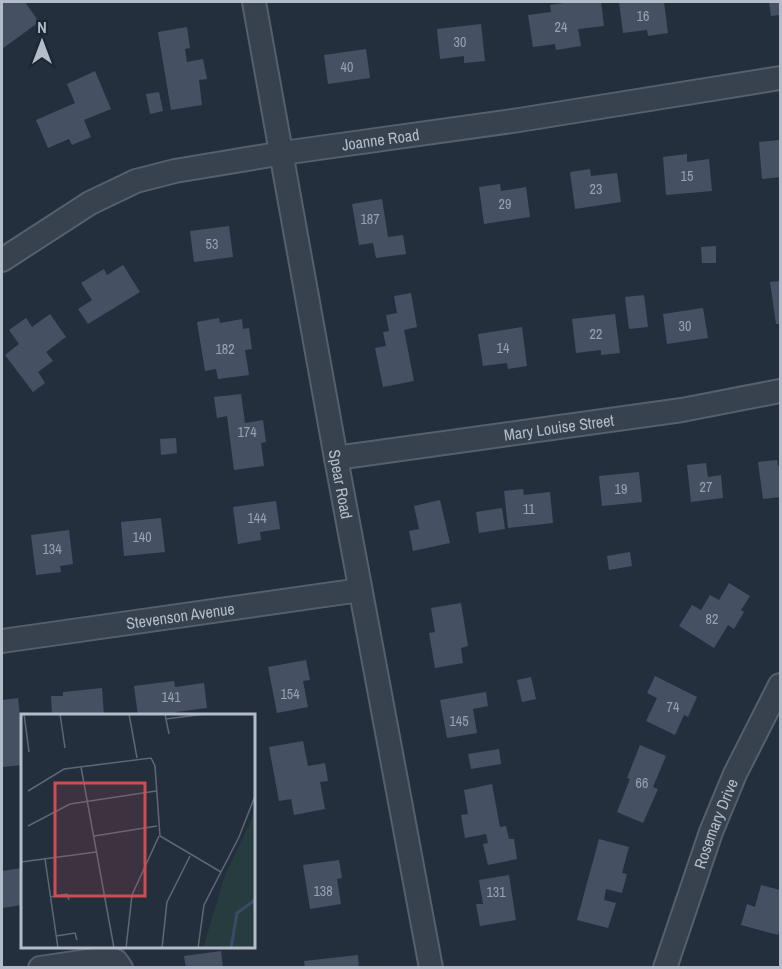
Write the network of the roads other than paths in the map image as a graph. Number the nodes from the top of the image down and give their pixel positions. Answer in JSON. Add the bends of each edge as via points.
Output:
{"nodes":[{"id":1,"x":254,"y":2,"type":"edge"},
{"id":2,"x":780,"y":78,"type":"edge"},
{"id":3,"x":283,"y":153,"type":"junction"},
{"id":4,"x":2,"y":260,"type":"edge"},
{"id":5,"x":780,"y":391,"type":"edge"},
{"id":6,"x":336,"y":458,"type":"junction"},
{"id":7,"x":360,"y":590,"type":"junction"},
{"id":8,"x":2,"y":640,"type":"edge"},
{"id":9,"x":780,"y":685,"type":"edge"},
{"id":10,"x":118,"y":959,"type":"edge"},
{"id":11,"x":40,"y":968,"type":"edge"},
{"id":12,"x":430,"y":968,"type":"edge"},
{"id":13,"x":665,"y":968,"type":"edge"}],
"edges":[{"from":1,"to":3,"type":"street","name":"Spear Road"},
{"from":2,"to":3,"type":"street","name":"Joanne Road"},
{"from":3,"to":4,"type":"street","name":"Joanne Road","via":[[136,181],[90,203]]},
{"from":3,"to":6,"type":"street","name":"Spear Road"},
{"from":5,"to":6,"type":"street","name":"Mary Louise Street","via":[[682,410]]},
{"from":6,"to":7,"type":"street","name":"Spear Road"},
{"from":7,"to":8,"type":"street","name":"Stevenson Avenue"},
{"from":7,"to":12,"type":"street","name":"Spear Road"},
{"from":9,"to":13,"type":"street","name":"Rosemary Drive","via":[[715,822]]},
{"from":10,"to":11,"type":"street"}]}
